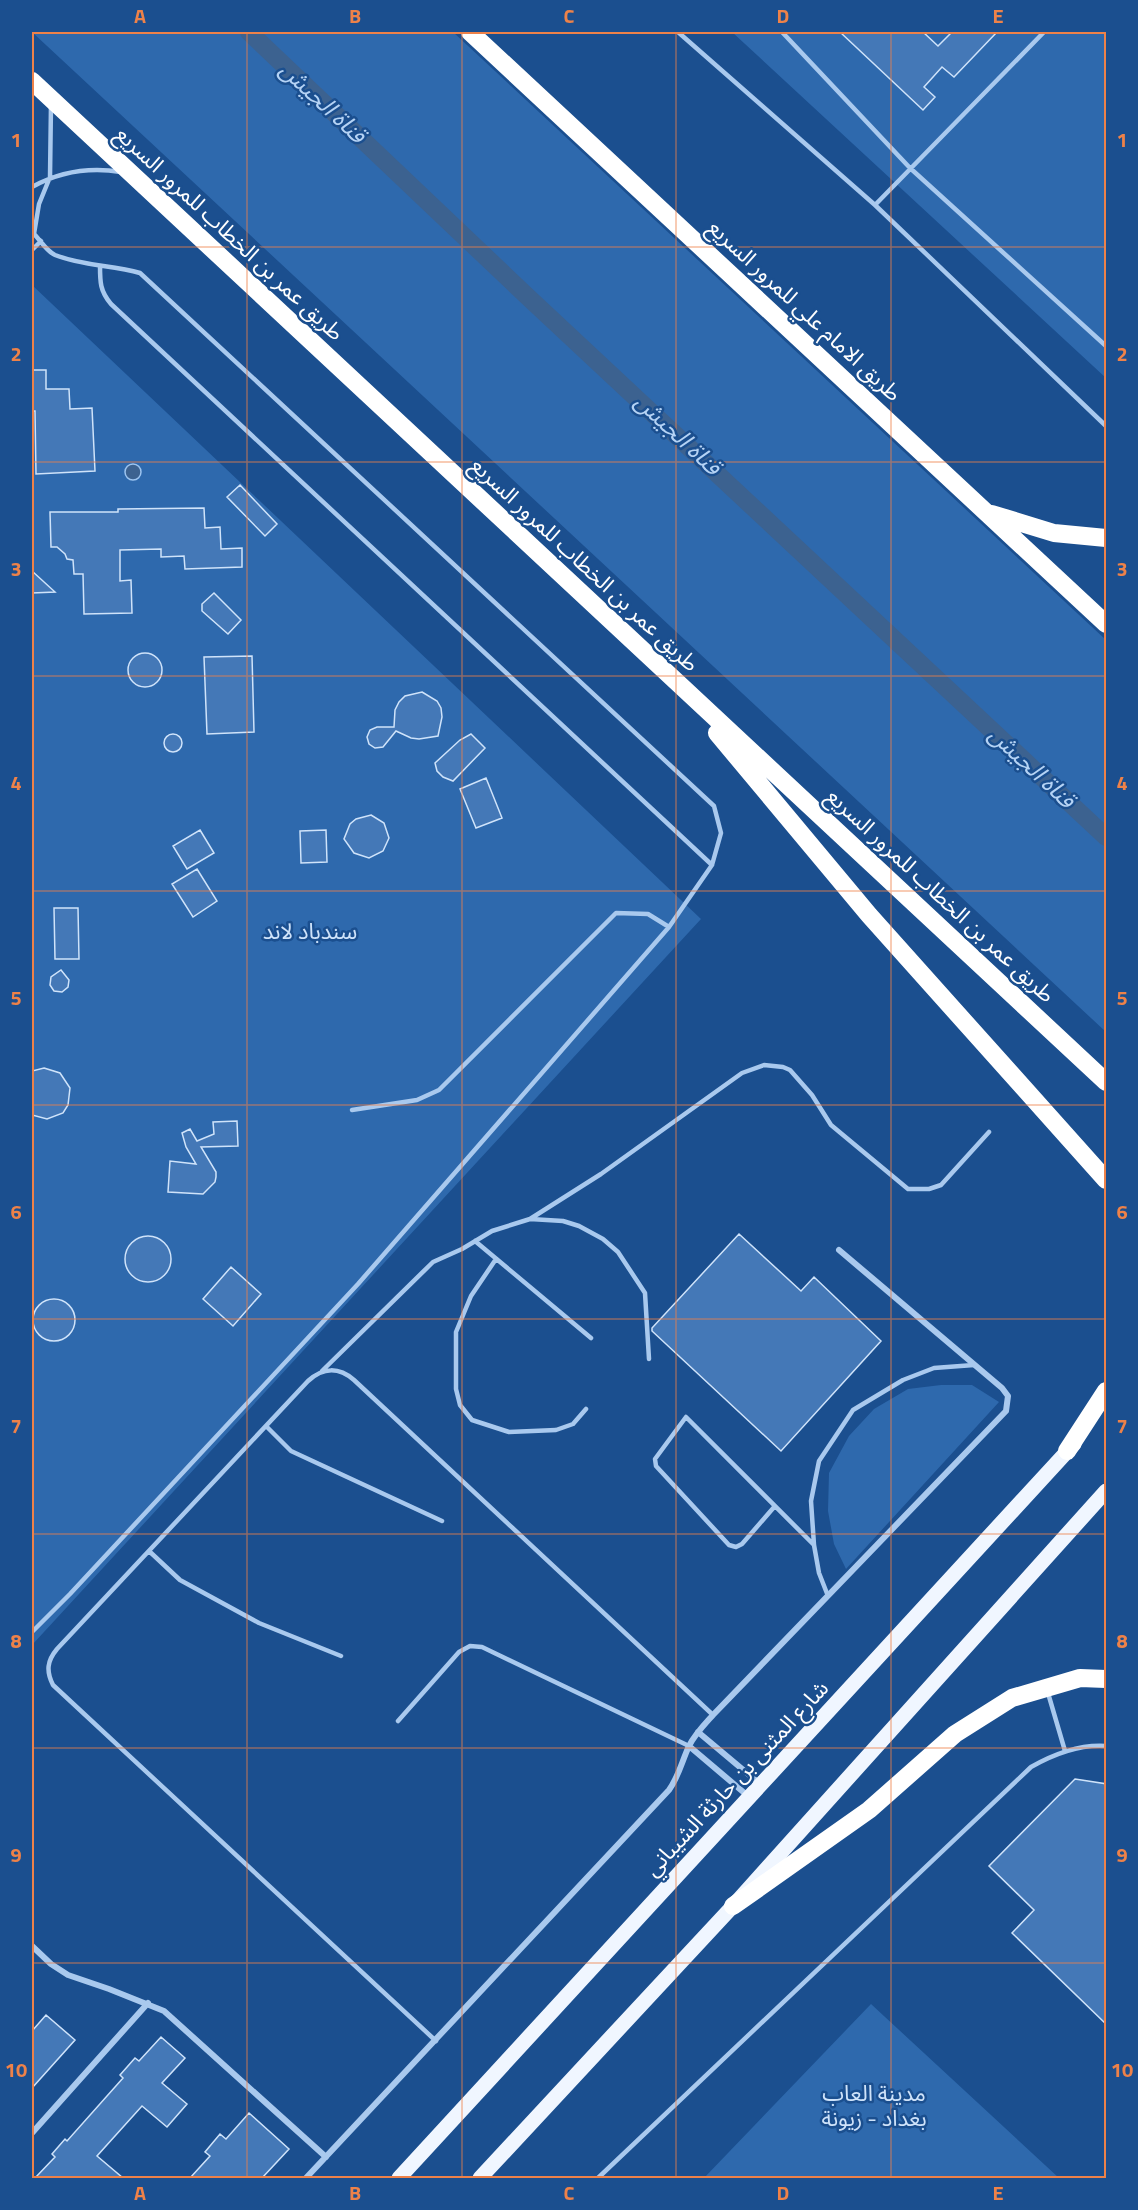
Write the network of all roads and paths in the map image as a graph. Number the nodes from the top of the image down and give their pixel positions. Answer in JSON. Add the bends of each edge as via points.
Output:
{"nodes":[{"id":1,"x":470,"y":32,"type":"edge"},
{"id":2,"x":678,"y":32,"type":"edge"},
{"id":3,"x":782,"y":32,"type":"edge"},
{"id":4,"x":1044,"y":32,"type":"edge"},
{"id":5,"x":32,"y":81,"type":"edge"},
{"id":6,"x":51,"y":99,"type":"junction"},
{"id":7,"x":910,"y":168,"type":"junction"},
{"id":8,"x":132,"y":174,"type":"junction"},
{"id":9,"x":50,"y":177,"type":"junction"},
{"id":10,"x":32,"y":186,"type":"edge"},
{"id":11,"x":875,"y":205,"type":"junction"},
{"id":12,"x":33,"y":233,"type":"edge"},
{"id":13,"x":41,"y":241,"type":"junction"},
{"id":14,"x":32,"y":250,"type":"edge"},
{"id":15,"x":100,"y":266,"type":"junction"},
{"id":16,"x":1107,"y":346,"type":"edge"},
{"id":17,"x":1107,"y":426,"type":"edge"},
{"id":18,"x":986,"y":512,"type":"junction"},
{"id":19,"x":1107,"y":538,"type":"edge"},
{"id":20,"x":1107,"y":624,"type":"edge"},
{"id":21,"x":668,"y":674,"type":"junction"},
{"id":22,"x":712,"y":866,"type":"junction"},
{"id":23,"x":669,"y":927,"type":"junction"},
{"id":24,"x":1107,"y":1082,"type":"edge"},
{"id":25,"x":352,"y":1110,"type":"dead end"},
{"id":26,"x":989,"y":1132,"type":"dead end"},
{"id":27,"x":1107,"y":1180,"type":"edge"},
{"id":28,"x":530,"y":1219,"type":"junction"},
{"id":29,"x":475,"y":1241,"type":"junction"},
{"id":30,"x":839,"y":1250,"type":"dead end"},
{"id":31,"x":496,"y":1259,"type":"junction"},
{"id":32,"x":591,"y":1338,"type":"dead end"},
{"id":33,"x":649,"y":1359,"type":"dead end"},
{"id":34,"x":974,"y":1365,"type":"junction"},
{"id":35,"x":322,"y":1371,"type":"junction"},
{"id":36,"x":1107,"y":1391,"type":"edge"},
{"id":37,"x":586,"y":1409,"type":"dead end"},
{"id":38,"x":1107,"y":1409,"type":"edge"},
{"id":39,"x":266,"y":1426,"type":"junction"},
{"id":40,"x":1067,"y":1451,"type":"junction"},
{"id":41,"x":1107,"y":1491,"type":"edge"},
{"id":42,"x":775,"y":1506,"type":"junction"},
{"id":43,"x":442,"y":1521,"type":"dead end"},
{"id":44,"x":814,"y":1545,"type":"junction"},
{"id":45,"x":149,"y":1551,"type":"junction"},
{"id":46,"x":828,"y":1596,"type":"junction"},
{"id":47,"x":32,"y":1632,"type":"edge"},
{"id":48,"x":341,"y":1656,"type":"dead end"},
{"id":49,"x":1107,"y":1679,"type":"edge"},
{"id":50,"x":1046,"y":1687,"type":"junction"},
{"id":51,"x":713,"y":1715,"type":"junction"},
{"id":52,"x":398,"y":1721,"type":"dead end"},
{"id":53,"x":698,"y":1732,"type":"junction"},
{"id":54,"x":689,"y":1746,"type":"junction"},
{"id":55,"x":1107,"y":1746,"type":"edge"},
{"id":56,"x":1065,"y":1751,"type":"junction"},
{"id":57,"x":760,"y":1785,"type":"junction"},
{"id":58,"x":749,"y":1797,"type":"junction"},
{"id":59,"x":733,"y":1906,"type":"junction"},
{"id":60,"x":32,"y":1946,"type":"edge"},
{"id":61,"x":148,"y":2003,"type":"junction"},
{"id":62,"x":436,"y":2041,"type":"junction"},
{"id":63,"x":32,"y":2133,"type":"edge"},
{"id":64,"x":326,"y":2157,"type":"junction"},
{"id":65,"x":306,"y":2178,"type":"edge"},
{"id":66,"x":399,"y":2178,"type":"edge"},
{"id":67,"x":480,"y":2178,"type":"edge"},
{"id":68,"x":598,"y":2178,"type":"edge"}],
"edges":[{"from":1,"to":18,"type":"highway","name":"طريق الامام علي للمرور السريع"},
{"from":2,"to":11,"type":"lane"},
{"from":3,"to":7,"type":"lane"},
{"from":4,"to":7,"type":"lane"},
{"from":5,"to":6,"type":"highway","name":"طريق عمر بن الخطاب للمرور السريع"},
{"from":6,"to":8,"type":"highway","name":"طريق عمر بن الخطاب للمرور السريع"},
{"from":6,"to":9,"type":"lane"},
{"from":7,"to":11,"type":"lane"},
{"from":7,"to":16,"type":"lane"},
{"from":8,"to":9,"type":"lane","via":[[99,168]]},
{"from":8,"to":21,"type":"highway","name":"طريق عمر بن الخطاب للمرور السريع"},
{"from":9,"to":10,"type":"lane"},
{"from":9,"to":12,"type":"lane"},
{"from":11,"to":17,"type":"lane"},
{"from":12,"to":13,"type":"lane"},
{"from":13,"to":14,"type":"lane"},
{"from":13,"to":15,"type":"lane","via":[[54,254]]},
{"from":15,"to":22,"type":"lane","via":[[100,286],[111,303]]},
{"from":15,"to":22,"type":"lane","via":[[140,273],[714,806],[721,833]]},
{"from":18,"to":19,"type":"highway","via":[[1054,533]]},
{"from":18,"to":20,"type":"highway","name":"طريق الامام علي للمرور السريع"},
{"from":21,"to":24,"type":"highway","name":"طريق عمر بن الخطاب للمرور السريع"},
{"from":21,"to":27,"type":"highway","via":[[869,915]]},
{"from":22,"to":23,"type":"lane"},
{"from":23,"to":25,"type":"lane","via":[[648,914],[616,914],[439,1090],[417,1100]]},
{"from":23,"to":47,"type":"lane","via":[[358,1284]]},
{"from":26,"to":28,"type":"lane","via":[[941,1185],[908,1189],[831,1125],[790,1070],[764,1065],[742,1072],[601,1174]]},
{"from":28,"to":29,"type":"lane"},
{"from":28,"to":33,"type":"lane","via":[[579,1226],[618,1252],[645,1293]]},
{"from":29,"to":31,"type":"lane"},
{"from":29,"to":35,"type":"lane","via":[[433,1262]]},
{"from":30,"to":34,"type":"street"},
{"from":31,"to":32,"type":"lane"},
{"from":31,"to":37,"type":"lane","via":[[471,1296],[456,1332],[456,1389],[460,1405],[472,1420],[509,1432],[556,1430],[573,1424]]},
{"from":34,"to":44,"type":"lane","via":[[934,1368],[903,1380],[853,1410],[819,1461],[811,1501]]},
{"from":34,"to":46,"type":"street","via":[[1006,1392],[1006,1410]]},
{"from":35,"to":39,"type":"lane"},
{"from":35,"to":51,"type":"lane","via":[[348,1375]]},
{"from":36,"to":40,"type":"highway"},
{"from":38,"to":40,"type":"main road","name":"شارع المثنى بن حارثة الشيباني"},
{"from":39,"to":43,"type":"lane","via":[[291,1451]]},
{"from":39,"to":45,"type":"lane"},
{"from":40,"to":57,"type":"main road","name":"شارع المثنى بن حارثة الشيباني"},
{"from":41,"to":59,"type":"main road"},
{"from":42,"to":42,"type":"lane","via":[[686,1417],[657,1453],[656,1466],[729,1545],[742,1544]]},
{"from":42,"to":44,"type":"lane"},
{"from":44,"to":46,"type":"lane"},
{"from":45,"to":48,"type":"lane","via":[[180,1580],[259,1623]]},
{"from":45,"to":62,"type":"lane","via":[[51,1657],[48,1666],[53,1685]]},
{"from":46,"to":51,"type":"street"},
{"from":49,"to":50,"type":"highway","via":[[1080,1678]]},
{"from":50,"to":56,"type":"lane"},
{"from":50,"to":59,"type":"highway","via":[[1012,1698],[955,1734],[869,1810]]},
{"from":51,"to":53,"type":"street"},
{"from":52,"to":54,"type":"lane","via":[[459,1652],[470,1646],[483,1647]]},
{"from":53,"to":54,"type":"street"},
{"from":53,"to":57,"type":"street"},
{"from":54,"to":58,"type":"street"},
{"from":54,"to":62,"type":"street","via":[[669,1790]]},
{"from":55,"to":56,"type":"lane"},
{"from":56,"to":68,"type":"lane","via":[[1039,1762],[1017,1780]]},
{"from":57,"to":58,"type":"main road","name":"شارع المثنى بن حارثة الشيباني"},
{"from":58,"to":66,"type":"main road","name":"شارع المثنى بن حارثة الشيباني"},
{"from":59,"to":67,"type":"main road"},
{"from":60,"to":61,"type":"street","via":[[68,1976]]},
{"from":61,"to":63,"type":"street"},
{"from":61,"to":64,"type":"street","via":[[164,2011]]},
{"from":62,"to":64,"type":"street"},
{"from":64,"to":65,"type":"street"}]}
